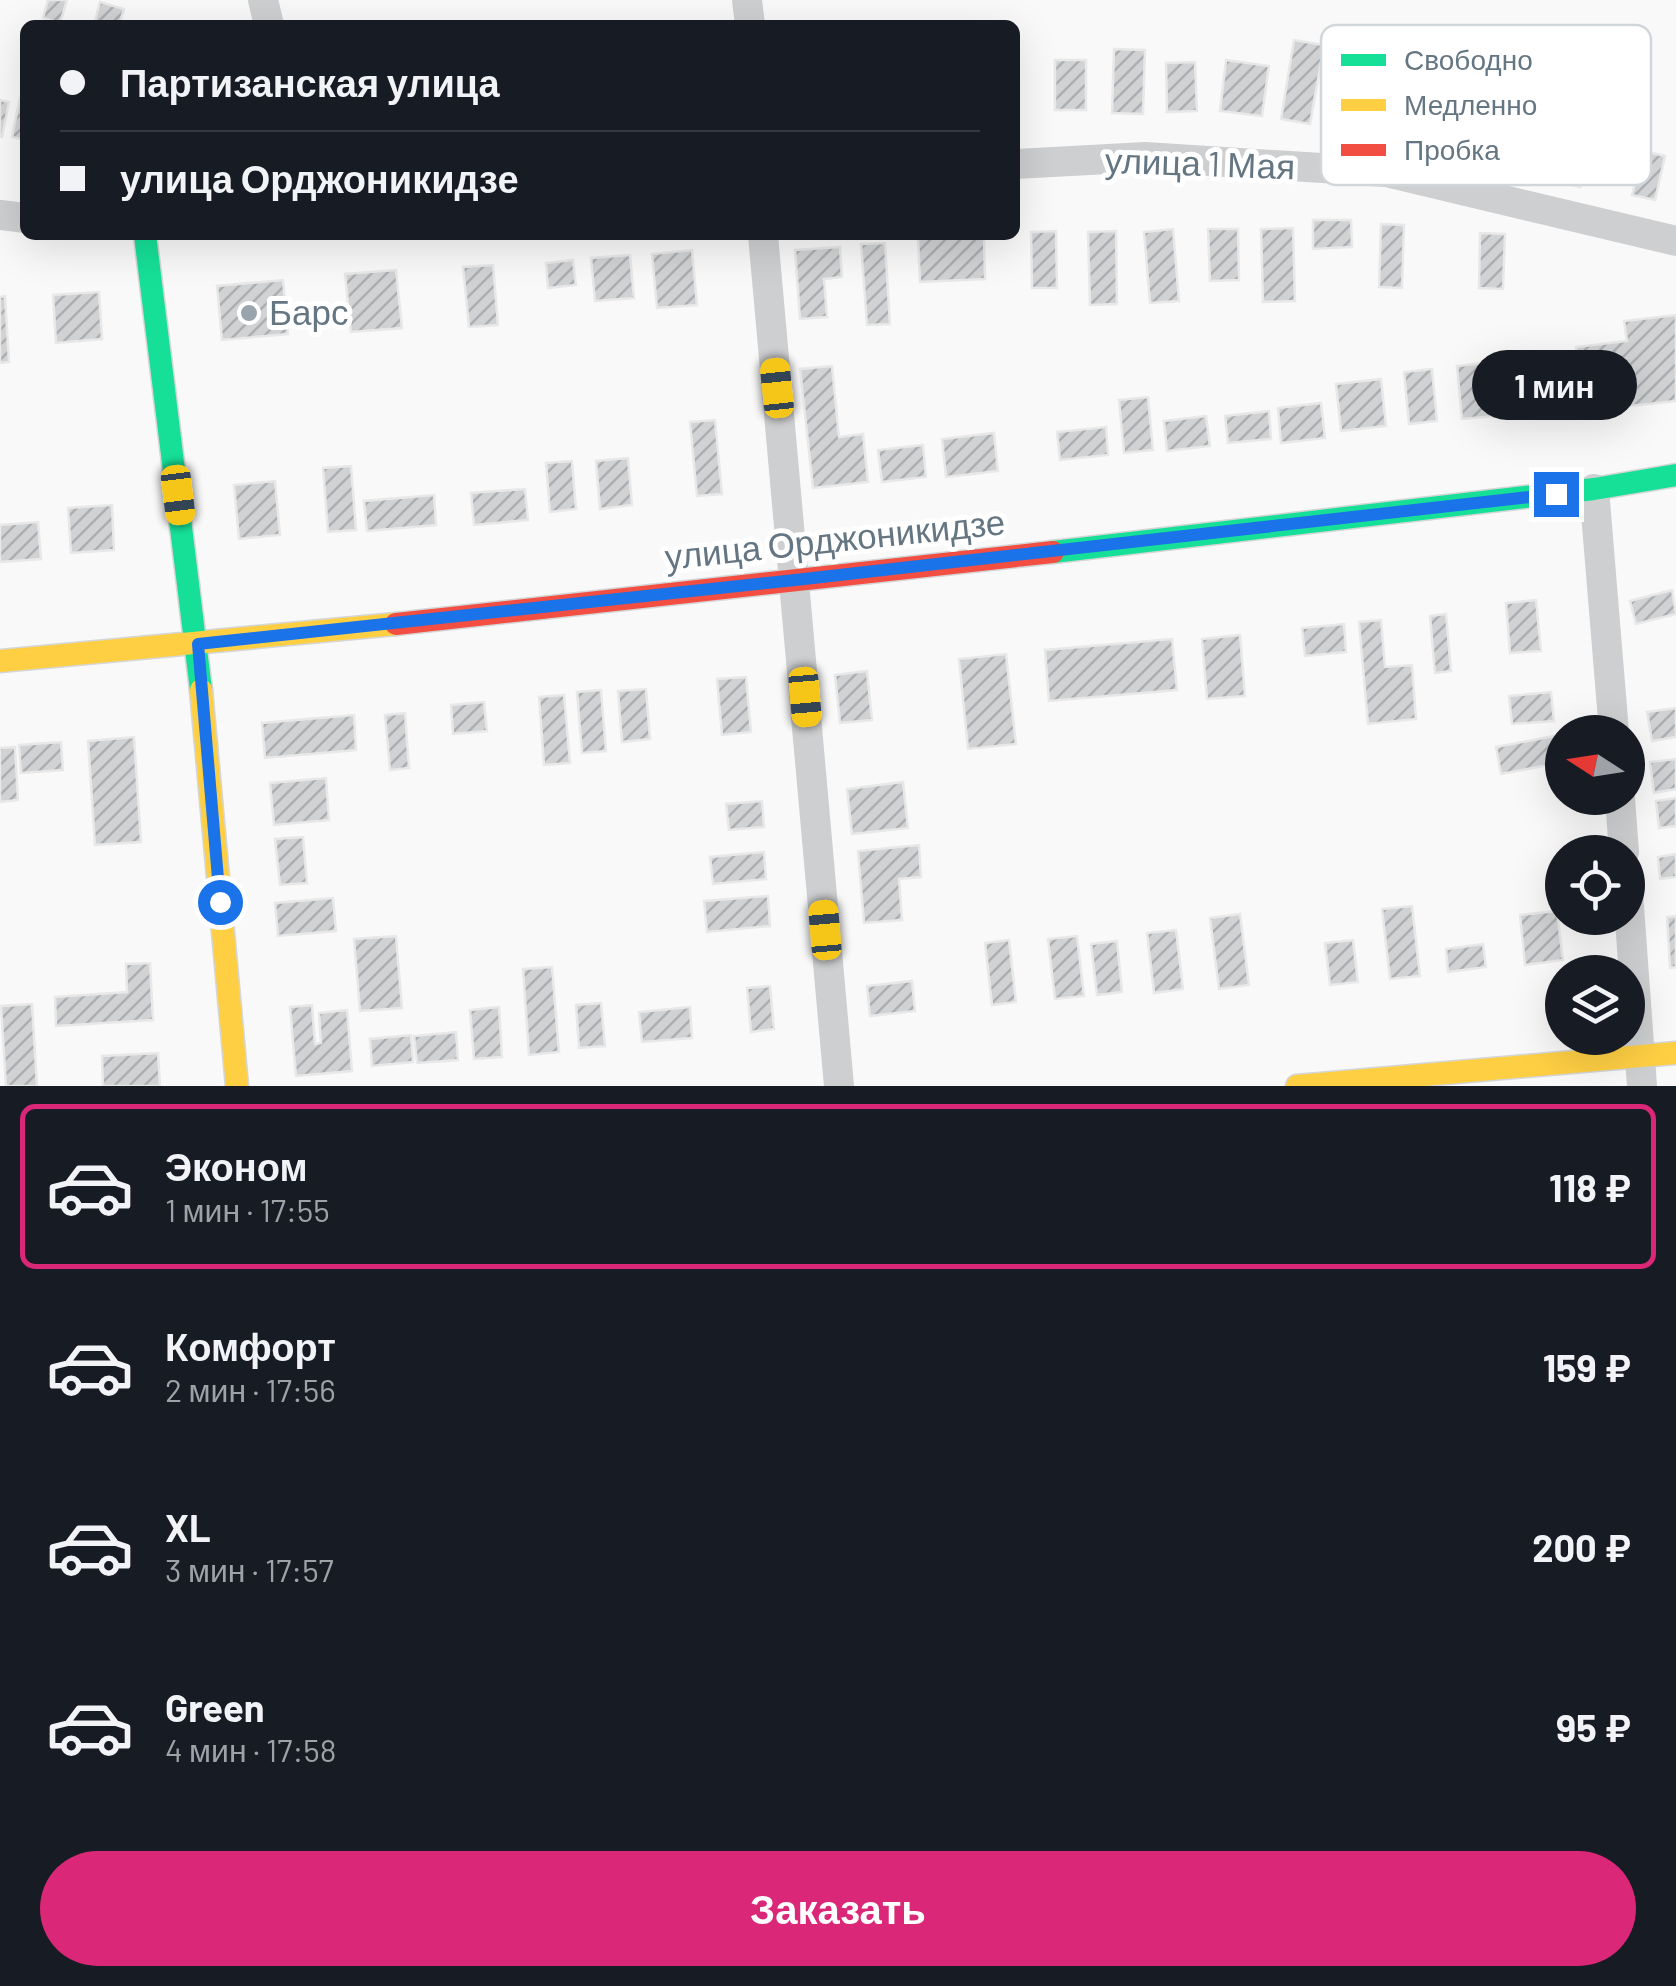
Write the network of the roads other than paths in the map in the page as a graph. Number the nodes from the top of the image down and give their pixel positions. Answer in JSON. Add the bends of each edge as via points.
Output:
{"nodes":[{"id":1,"x":1020,"y":164,"type":"edge"},
{"id":2,"x":1321,"y":168,"type":"edge"},
{"id":3,"x":1441,"y":185,"type":"edge"},
{"id":4,"x":146,"y":240,"type":"edge"},
{"id":5,"x":763,"y":240,"type":"edge"},
{"id":6,"x":1676,"y":241,"type":"edge"},
{"id":7,"x":1676,"y":475,"type":"edge"},
{"id":8,"x":1594,"y":490,"type":"junction"},
{"id":9,"x":795,"y":580,"type":"junction"},
{"id":10,"x":198,"y":644,"type":"junction"},
{"id":11,"x":0,"y":661,"type":"edge"},
{"id":12,"x":1613,"y":715,"type":"edge"},
{"id":13,"x":1631,"y":935,"type":"edge"},
{"id":14,"x":1676,"y":1053,"type":"edge"},
{"id":15,"x":1641,"y":1072,"type":"edge"},
{"id":16,"x":236,"y":1086,"type":"edge"},
{"id":17,"x":839,"y":1086,"type":"edge"},
{"id":18,"x":1297,"y":1086,"type":"edge"}],
"edges":[{"from":1,"to":2,"type":"street","name":"улица 1 Мая","via":[[1145,157]]},
{"from":3,"to":6,"type":"street","name":"улица 1 Мая"},
{"from":4,"to":10,"type":"main road"},
{"from":5,"to":9,"type":"street"},
{"from":7,"to":8,"type":"main road","name":"улица Орджоникидзе"},
{"from":8,"to":9,"type":"main road","name":"улица Орджоникидзе"},
{"from":8,"to":12,"type":"street"},
{"from":9,"to":10,"type":"main road","name":"улица Орджоникидзе"},
{"from":9,"to":17,"type":"street"},
{"from":10,"to":11,"type":"main road","name":"улица Орджоникидзе"},
{"from":10,"to":16,"type":"main road"},
{"from":13,"to":15,"type":"street"},
{"from":14,"to":15,"type":"main road"},
{"from":15,"to":18,"type":"main road"}]}
